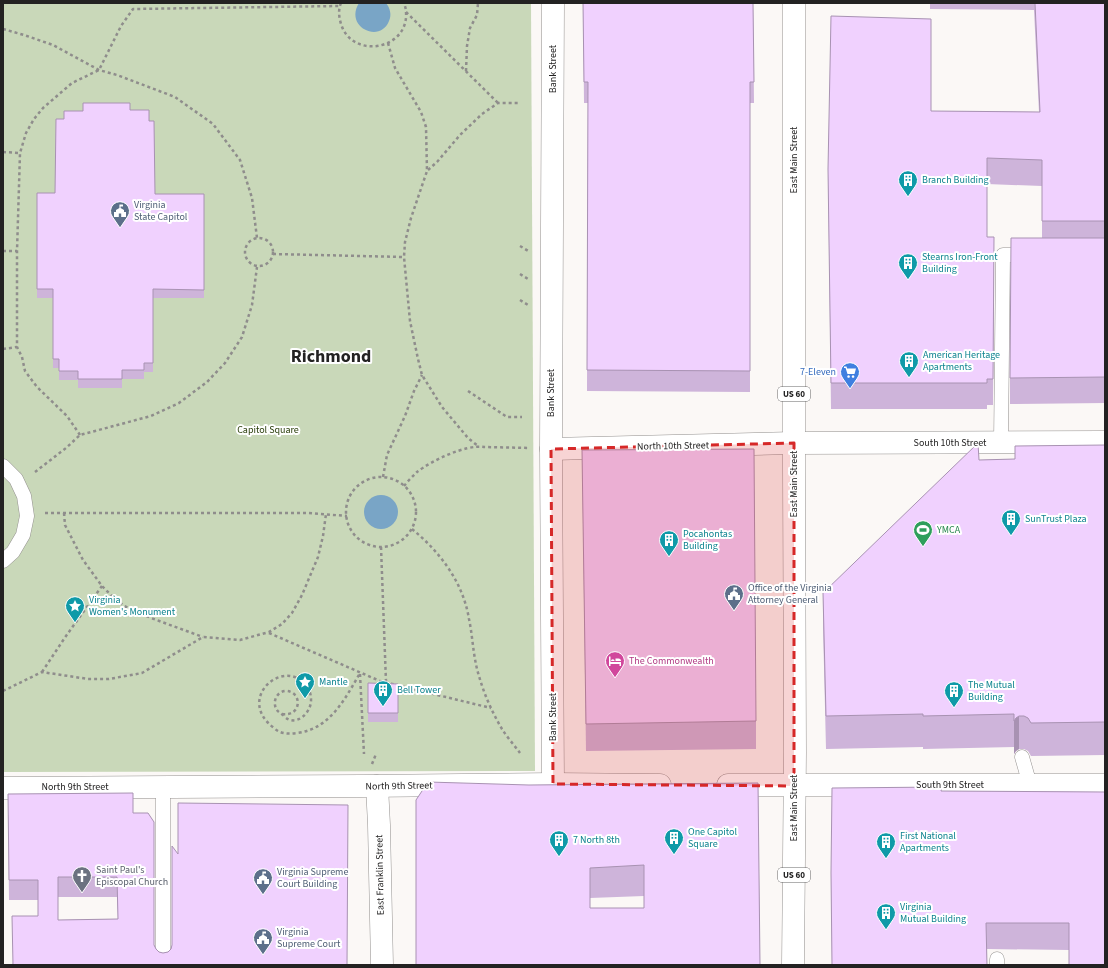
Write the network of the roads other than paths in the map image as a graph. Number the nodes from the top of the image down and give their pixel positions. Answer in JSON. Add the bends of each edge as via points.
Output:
{"nodes":[{"id":1,"x":553,"y":3,"type":"edge"},
{"id":2,"x":794,"y":3,"type":"edge"},
{"id":3,"x":1042,"y":255,"type":"edge"},
{"id":4,"x":1001,"y":442,"type":"junction"},
{"id":5,"x":1105,"y":442,"type":"edge"},
{"id":6,"x":794,"y":443,"type":"junction"},
{"id":7,"x":551,"y":449,"type":"junction"},
{"id":8,"x":3,"y":466,"type":"edge"},
{"id":9,"x":3,"y":561,"type":"edge"},
{"id":10,"x":1022,"y":756,"type":"edge"},
{"id":11,"x":553,"y":784,"type":"junction"},
{"id":12,"x":680,"y":785,"type":"edge"},
{"id":13,"x":711,"y":785,"type":"edge"},
{"id":14,"x":1030,"y":785,"type":"junction"},
{"id":15,"x":1105,"y":785,"type":"edge"},
{"id":16,"x":377,"y":786,"type":"junction"},
{"id":17,"x":794,"y":786,"type":"junction"},
{"id":18,"x":163,"y":787,"type":"junction"},
{"id":19,"x":3,"y":788,"type":"edge"},
{"id":20,"x":163,"y":965,"type":"edge"},
{"id":21,"x":382,"y":965,"type":"edge"},
{"id":22,"x":794,"y":965,"type":"edge"}],
"edges":[{"from":1,"to":7,"type":"main road","name":"Bank Street"},
{"from":2,"to":6,"type":"main road","name":"East Main Street","number":"US 60"},
{"from":3,"to":4,"type":"lane","via":[[1003,255],[1008,281]]},
{"from":4,"to":5,"type":"main road","name":"South 10th Street"},
{"from":4,"to":6,"type":"main road","name":"South 10th Street"},
{"from":6,"to":7,"type":"main road","name":"North 10th Street"},
{"from":6,"to":17,"type":"main road","name":"East Main Street","number":"US 60"},
{"from":7,"to":11,"type":"main road","name":"Bank Street"},
{"from":8,"to":9,"type":"lane","via":[[16,479],[24,496],[27,516],[23,535],[13,552]]},
{"from":10,"to":14,"type":"lane"},
{"from":11,"to":12,"type":"main road","name":"North 9th Street"},
{"from":11,"to":16,"type":"main road","name":"North 9th Street"},
{"from":13,"to":17,"type":"main road"},
{"from":14,"to":15,"type":"main road","name":"South 9th Street"},
{"from":14,"to":17,"type":"main road","name":"South 9th Street"},
{"from":16,"to":18,"type":"main road","name":"North 9th Street"},
{"from":16,"to":21,"type":"main road","name":"East Franklin Street"},
{"from":17,"to":22,"type":"main road","name":"East Main Street","number":"US 60"},
{"from":18,"to":19,"type":"main road","name":"North 9th Street"},
{"from":18,"to":20,"type":"lane"}]}
